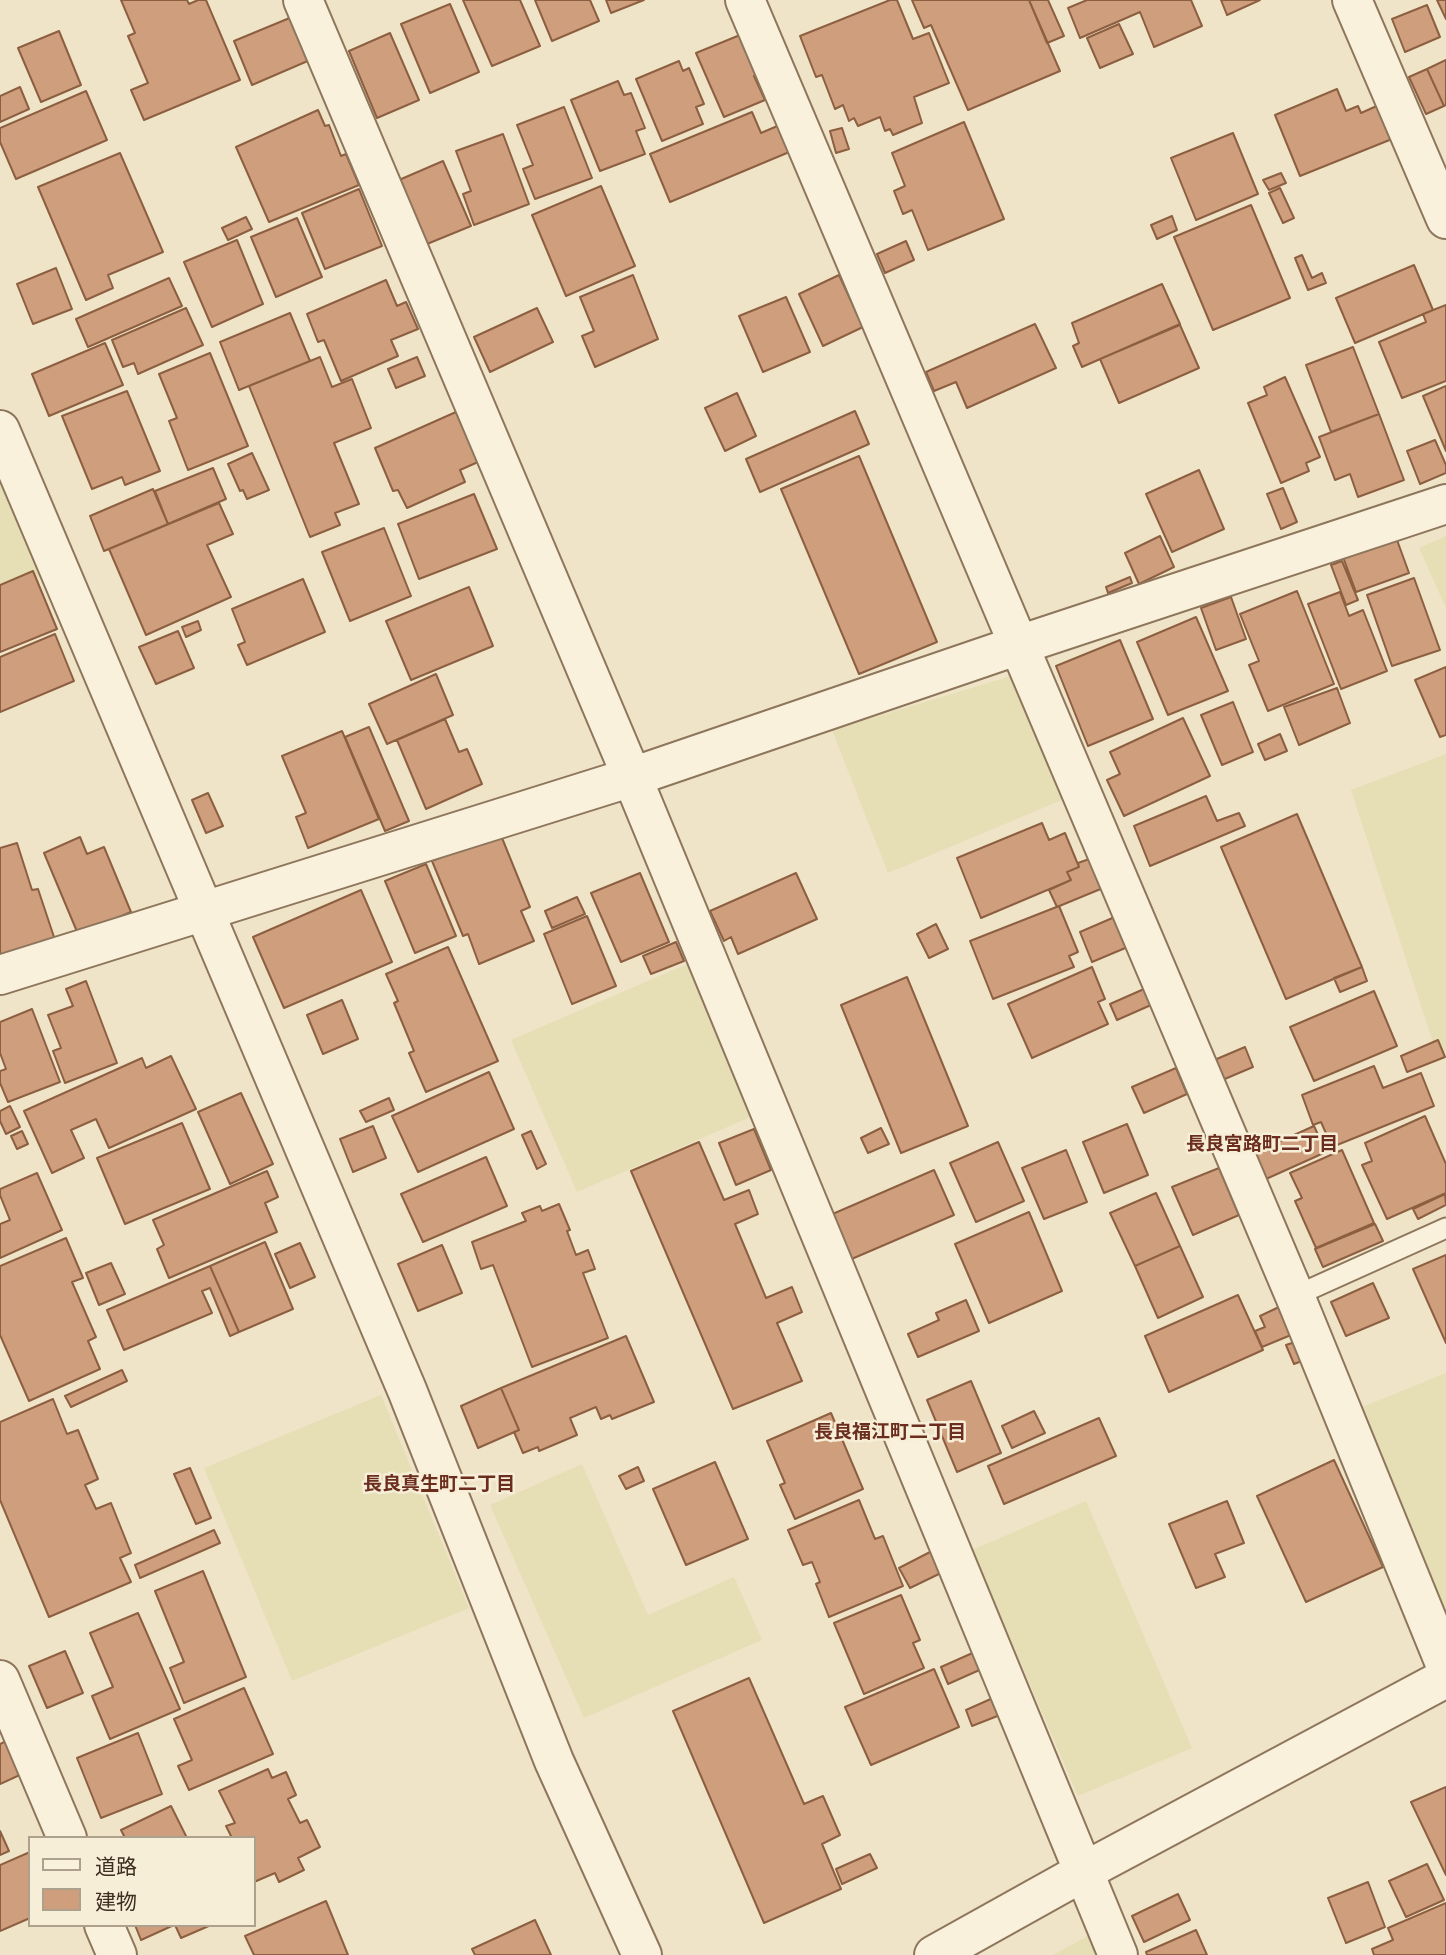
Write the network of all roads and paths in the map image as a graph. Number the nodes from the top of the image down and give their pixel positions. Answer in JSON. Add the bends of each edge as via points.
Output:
{"nodes":[{"id":1,"x":303,"y":0,"type":"edge"},
{"id":2,"x":1352,"y":0,"type":"edge"},
{"id":3,"x":752,"y":2,"type":"edge"},
{"id":4,"x":1446,"y":219,"type":"edge"},
{"id":5,"x":0,"y":430,"type":"edge"},
{"id":6,"x":1446,"y":504,"type":"edge"},
{"id":7,"x":1019,"y":645,"type":"junction"},
{"id":8,"x":632,"y":777,"type":"junction"},
{"id":9,"x":204,"y":910,"type":"junction"},
{"id":10,"x":0,"y":975,"type":"edge"},
{"id":11,"x":1446,"y":1228,"type":"edge"},
{"id":12,"x":1294,"y":1296,"type":"junction"},
{"id":13,"x":1446,"y":1666,"type":"edge"},
{"id":14,"x":1446,"y":1678,"type":"edge"},
{"id":15,"x":0,"y":1680,"type":"edge"},
{"id":16,"x":66,"y":1836,"type":"edge"},
{"id":17,"x":1083,"y":1872,"type":"junction"},
{"id":18,"x":105,"y":1927,"type":"edge"},
{"id":19,"x":117,"y":1955,"type":"edge"},
{"id":20,"x":642,"y":1955,"type":"edge"},
{"id":21,"x":934,"y":1955,"type":"edge"},
{"id":22,"x":1118,"y":1955,"type":"edge"}],
"edges":[{"from":1,"to":8,"type":"street"},
{"from":2,"to":4,"type":"street"},
{"from":3,"to":7,"type":"street"},
{"from":5,"to":9,"type":"street"},
{"from":6,"to":7,"type":"street"},
{"from":7,"to":8,"type":"street"},
{"from":7,"to":12,"type":"street"},
{"from":8,"to":9,"type":"street"},
{"from":8,"to":17,"type":"street"},
{"from":9,"to":10,"type":"street"},
{"from":9,"to":20,"type":"street","via":[[407,1390],[554,1761]]},
{"from":11,"to":12,"type":"lane"},
{"from":12,"to":13,"type":"street"},
{"from":14,"to":17,"type":"street"},
{"from":15,"to":16,"type":"street"},
{"from":17,"to":21,"type":"street"},
{"from":17,"to":22,"type":"street"},
{"from":18,"to":19,"type":"street"}]}
